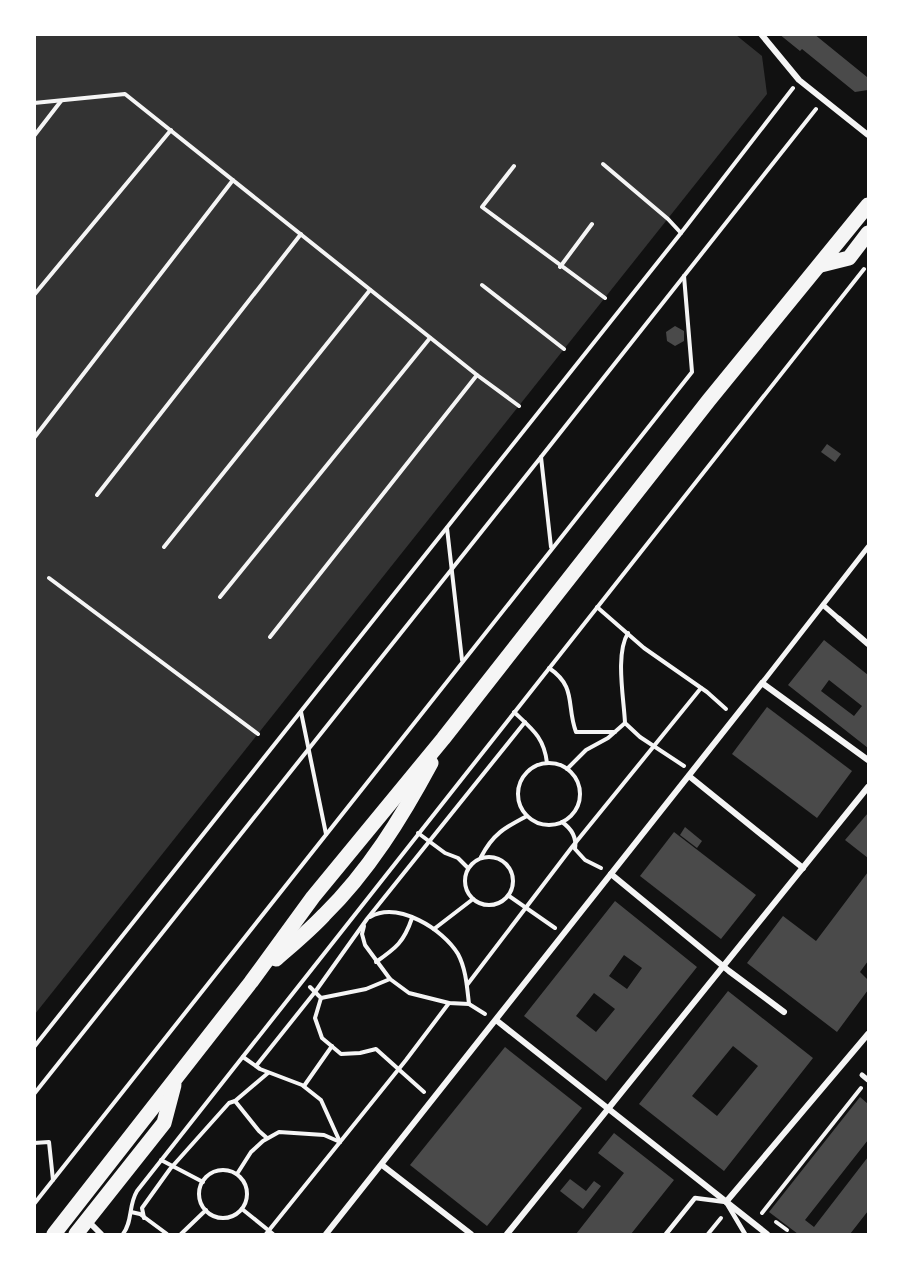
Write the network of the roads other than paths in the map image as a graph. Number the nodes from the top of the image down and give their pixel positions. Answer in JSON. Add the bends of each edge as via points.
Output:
{"nodes":[{"id":1,"x":761,"y":34,"type":"edge"},
{"id":2,"x":868,"y":135,"type":"edge"},
{"id":3,"x":868,"y":205,"type":"edge"},
{"id":4,"x":868,"y":233,"type":"edge"},
{"id":5,"x":821,"y":265,"type":"junction"},
{"id":6,"x":868,"y":547,"type":"edge"},
{"id":7,"x":823,"y":605,"type":"junction"},
{"id":8,"x":839,"y":619,"type":"joint"},
{"id":9,"x":868,"y":644,"type":"edge"},
{"id":10,"x":762,"y":683,"type":"junction"},
{"id":11,"x":443,"y":739,"type":"junction"},
{"id":12,"x":868,"y":760,"type":"edge"},
{"id":13,"x":690,"y":773,"type":"junction"},
{"id":14,"x":868,"y":787,"type":"edge"},
{"id":15,"x":803,"y":868,"type":"junction"},
{"id":16,"x":611,"y":874,"type":"junction"},
{"id":17,"x":723,"y":966,"type":"junction"},
{"id":18,"x":251,"y":982,"type":"junction"},
{"id":19,"x":784,"y":1012,"type":"dead end"},
{"id":20,"x":496,"y":1020,"type":"junction"},
{"id":21,"x":868,"y":1034,"type":"edge"},
{"id":22,"x":862,"y":1075,"type":"dead end"},
{"id":23,"x":176,"y":1079,"type":"junction"},
{"id":24,"x":868,"y":1079,"type":"edge"},
{"id":25,"x":608,"y":1109,"type":"junction"},
{"id":26,"x":382,"y":1165,"type":"junction"},
{"id":27,"x":94,"y":1182,"type":"junction"},
{"id":28,"x":726,"y":1202,"type":"junction"},
{"id":29,"x":87,"y":1220,"type":"junction"},
{"id":30,"x":54,"y":1234,"type":"edge"},
{"id":31,"x":76,"y":1234,"type":"edge"},
{"id":32,"x":100,"y":1234,"type":"edge"},
{"id":33,"x":326,"y":1234,"type":"edge"},
{"id":34,"x":471,"y":1234,"type":"edge"},
{"id":35,"x":507,"y":1234,"type":"edge"},
{"id":36,"x":666,"y":1234,"type":"edge"},
{"id":37,"x":745,"y":1234,"type":"edge"},
{"id":38,"x":767,"y":1234,"type":"edge"}],
"edges":[{"from":1,"to":2,"type":"street","via":[[799,80]]},
{"from":3,"to":5,"type":"main road"},
{"from":4,"to":5,"type":"main road","via":[[849,258]]},
{"from":5,"to":11,"type":"main road","via":[[709,400]]},
{"from":6,"to":7,"type":"street"},
{"from":7,"to":8,"type":"street"},
{"from":7,"to":10,"type":"street"},
{"from":8,"to":9,"type":"street"},
{"from":10,"to":12,"type":"street"},
{"from":10,"to":13,"type":"street"},
{"from":11,"to":18,"type":"main road","via":[[313,897]]},
{"from":11,"to":18,"type":"main road","via":[[412,799],[368,864],[325,914]]},
{"from":13,"to":15,"type":"street"},
{"from":13,"to":16,"type":"street"},
{"from":14,"to":15,"type":"street"},
{"from":15,"to":17,"type":"street"},
{"from":16,"to":17,"type":"street"},
{"from":16,"to":20,"type":"street"},
{"from":17,"to":19,"type":"street"},
{"from":17,"to":25,"type":"street"},
{"from":18,"to":23,"type":"main road"},
{"from":20,"to":25,"type":"street"},
{"from":20,"to":26,"type":"street"},
{"from":21,"to":28,"type":"street"},
{"from":22,"to":24,"type":"street"},
{"from":23,"to":27,"type":"main road"},
{"from":23,"to":29,"type":"main road","via":[[164,1123]]},
{"from":25,"to":28,"type":"street"},
{"from":25,"to":35,"type":"street"},
{"from":26,"to":33,"type":"street"},
{"from":26,"to":34,"type":"street"},
{"from":27,"to":29,"type":"street"},
{"from":27,"to":30,"type":"main road"},
{"from":28,"to":36,"type":"lane","via":[[695,1198]]},
{"from":28,"to":37,"type":"lane"},
{"from":28,"to":38,"type":"street"},
{"from":29,"to":31,"type":"main road"},
{"from":29,"to":32,"type":"street"}]}
